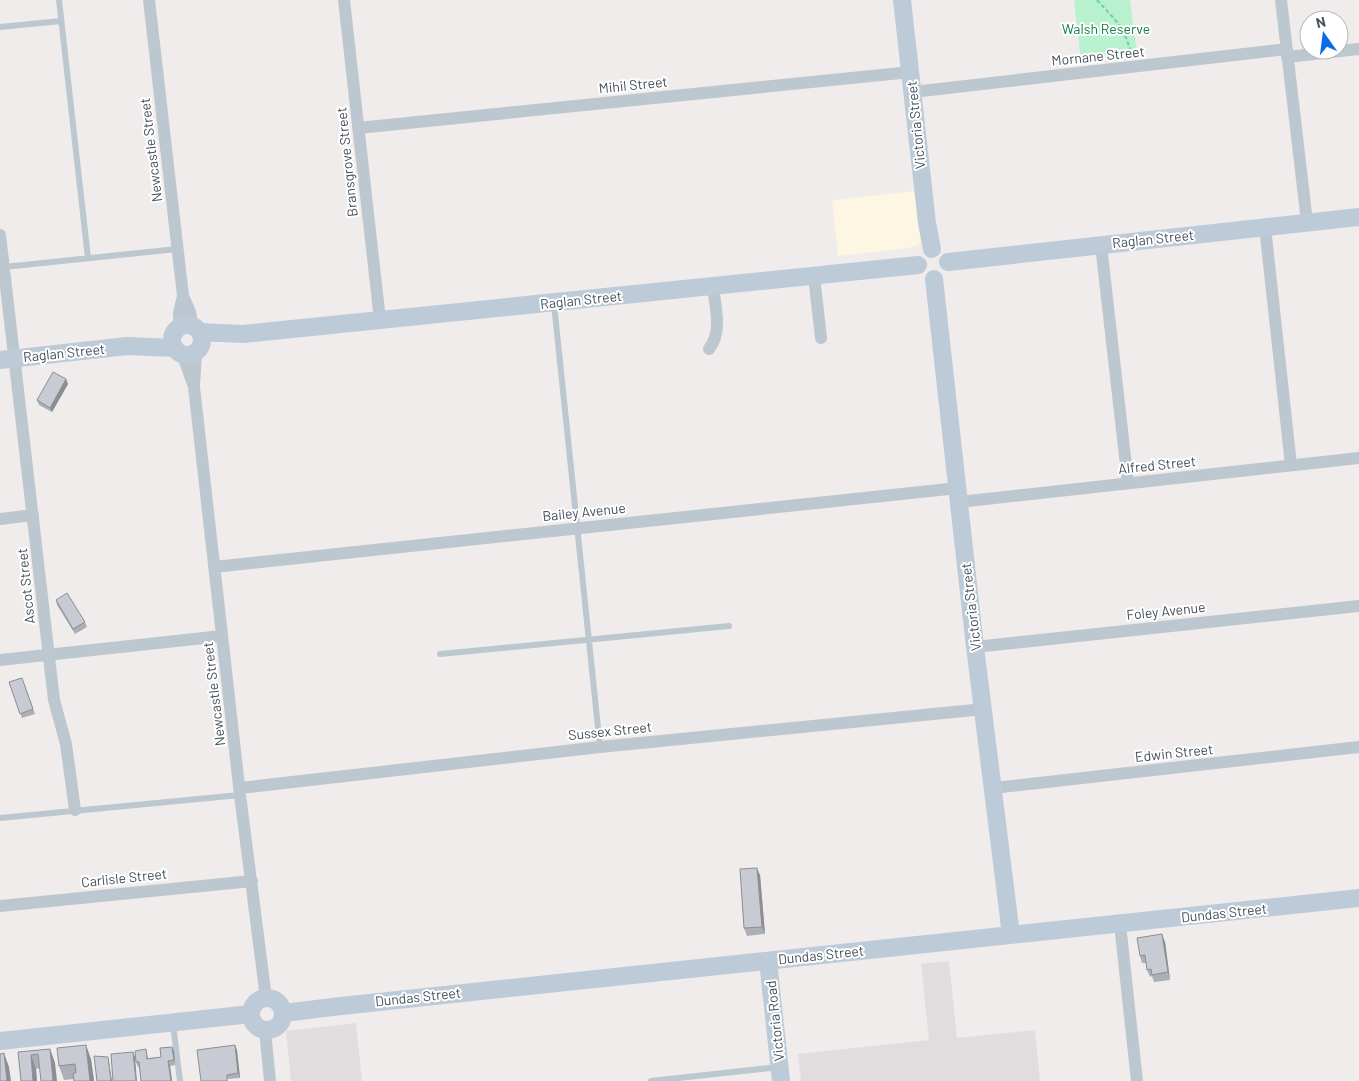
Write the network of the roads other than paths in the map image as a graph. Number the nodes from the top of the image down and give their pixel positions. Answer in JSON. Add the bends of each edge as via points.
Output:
{"nodes":[{"id":1,"x":59,"y":0,"type":"edge"},
{"id":2,"x":149,"y":0,"type":"edge"},
{"id":3,"x":344,"y":0,"type":"edge"},
{"id":4,"x":902,"y":0,"type":"edge"},
{"id":5,"x":1281,"y":0,"type":"edge"},
{"id":6,"x":61,"y":21,"type":"junction"},
{"id":7,"x":0,"y":27,"type":"edge"},
{"id":8,"x":1359,"y":49,"type":"edge"},
{"id":9,"x":1287,"y":53,"type":"junction"},
{"id":10,"x":911,"y":72,"type":"junction"},
{"id":11,"x":913,"y":92,"type":"junction"},
{"id":12,"x":358,"y":128,"type":"junction"},
{"id":13,"x":1359,"y":217,"type":"edge"},
{"id":14,"x":1307,"y":222,"type":"junction"},
{"id":15,"x":1265,"y":227,"type":"junction"},
{"id":16,"x":0,"y":235,"type":"edge"},
{"id":17,"x":1101,"y":245,"type":"junction"},
{"id":18,"x":178,"y":249,"type":"junction"},
{"id":19,"x":932,"y":249,"type":"junction"},
{"id":20,"x":88,"y":258,"type":"junction"},
{"id":21,"x":948,"y":262,"type":"junction"},
{"id":22,"x":918,"y":265,"type":"junction"},
{"id":23,"x":4,"y":267,"type":"junction"},
{"id":24,"x":814,"y":276,"type":"junction"},
{"id":25,"x":934,"y":279,"type":"junction"},
{"id":26,"x":713,"y":286,"type":"junction"},
{"id":27,"x":554,"y":302,"type":"junction"},
{"id":28,"x":380,"y":320,"type":"junction"},
{"id":29,"x":820,"y":338,"type":"dead end"},
{"id":30,"x":187,"y":340,"type":"junction"},
{"id":31,"x":709,"y":349,"type":"dead end"},
{"id":32,"x":8,"y":359,"type":"edge"},
{"id":33,"x":1359,"y":458,"type":"edge"},
{"id":34,"x":1291,"y":465,"type":"junction"},
{"id":35,"x":1128,"y":483,"type":"junction"},
{"id":36,"x":958,"y":495,"type":"junction"},
{"id":37,"x":34,"y":515,"type":"junction"},
{"id":38,"x":0,"y":519,"type":"edge"},
{"id":39,"x":578,"y":528,"type":"junction"},
{"id":40,"x":214,"y":567,"type":"junction"},
{"id":41,"x":1359,"y":606,"type":"edge"},
{"id":42,"x":729,"y":626,"type":"dead end"},
{"id":43,"x":222,"y":636,"type":"junction"},
{"id":44,"x":588,"y":639,"type":"junction"},
{"id":45,"x":976,"y":647,"type":"junction"},
{"id":46,"x":49,"y":654,"type":"junction"},
{"id":47,"x":440,"y":654,"type":"dead end"},
{"id":48,"x":0,"y":660,"type":"edge"},
{"id":49,"x":984,"y":709,"type":"junction"},
{"id":50,"x":600,"y":747,"type":"junction"},
{"id":51,"x":1359,"y":747,"type":"edge"},
{"id":52,"x":993,"y":788,"type":"junction"},
{"id":53,"x":240,"y":791,"type":"junction"},
{"id":54,"x":75,"y":810,"type":"junction"},
{"id":55,"x":0,"y":818,"type":"edge"},
{"id":56,"x":252,"y":881,"type":"junction"},
{"id":57,"x":1359,"y":898,"type":"edge"},
{"id":58,"x":0,"y":906,"type":"edge"},
{"id":59,"x":1120,"y":924,"type":"junction"},
{"id":60,"x":1011,"y":935,"type":"junction"},
{"id":61,"x":768,"y":961,"type":"junction"},
{"id":62,"x":266,"y":998,"type":"junction"},
{"id":63,"x":284,"y":1013,"type":"junction"},
{"id":64,"x":251,"y":1014,"type":"junction"},
{"id":65,"x":173,"y":1022,"type":"junction"},
{"id":66,"x":265,"y":1030,"type":"junction"},
{"id":67,"x":0,"y":1041,"type":"edge"},
{"id":68,"x":781,"y":1074,"type":"edge"},
{"id":69,"x":180,"y":1081,"type":"edge"},
{"id":70,"x":270,"y":1081,"type":"edge"},
{"id":71,"x":651,"y":1081,"type":"edge"},
{"id":72,"x":1137,"y":1081,"type":"edge"}],
"edges":[{"from":1,"to":6,"type":"lane"},
{"from":2,"to":18,"type":"street","name":"Newcastle Street"},
{"from":3,"to":12,"type":"street","name":"Bransgrove Street"},
{"from":4,"to":10,"type":"street","name":"Victoria Street"},
{"from":5,"to":9,"type":"street"},
{"from":6,"to":7,"type":"lane"},
{"from":6,"to":20,"type":"lane"},
{"from":8,"to":9,"type":"street","name":"Mornane Street"},
{"from":9,"to":11,"type":"street","name":"Mornane Street"},
{"from":9,"to":14,"type":"street"},
{"from":10,"to":11,"type":"street","name":"Victoria Street"},
{"from":10,"to":12,"type":"street","name":"Mihil Street"},
{"from":11,"to":19,"type":"street","name":"Victoria Street"},
{"from":12,"to":28,"type":"street","name":"Bransgrove Street"},
{"from":13,"to":14,"type":"street","name":"Raglan Street"},
{"from":14,"to":15,"type":"street","name":"Raglan Street"},
{"from":15,"to":17,"type":"street","name":"Raglan Street"},
{"from":15,"to":34,"type":"street"},
{"from":16,"to":23,"type":"street","name":"Ascot Street"},
{"from":17,"to":21,"type":"street","name":"Raglan Street"},
{"from":17,"to":35,"type":"street"},
{"from":18,"to":20,"type":"lane"},
{"from":18,"to":30,"type":"street","name":"Newcastle Street","via":[[183,296],[179,313]]},
{"from":19,"to":21,"type":"street","via":[[941,251]]},
{"from":19,"to":22,"type":"street","via":[[922,254]]},
{"from":20,"to":23,"type":"lane"},
{"from":21,"to":25,"type":"street","via":[[943,275]]},
{"from":22,"to":24,"type":"street","name":"Raglan Street"},
{"from":22,"to":25,"type":"street","via":[[925,276]]},
{"from":23,"to":32,"type":"street","name":"Ascot Street"},
{"from":24,"to":26,"type":"street","name":"Raglan Street"},
{"from":24,"to":29,"type":"street"},
{"from":25,"to":36,"type":"street","name":"Victoria Street"},
{"from":26,"to":27,"type":"street","name":"Raglan Street"},
{"from":26,"to":31,"type":"street","via":[[717,332]]},
{"from":27,"to":28,"type":"street","name":"Raglan Street"},
{"from":27,"to":39,"type":"lane"},
{"from":28,"to":30,"type":"street","name":"Raglan Street"},
{"from":30,"to":32,"type":"street","name":"Raglan Street"},
{"from":30,"to":40,"type":"street","name":"Newcastle Street"},
{"from":32,"to":37,"type":"street","name":"Ascot Street"},
{"from":33,"to":34,"type":"street","name":"Alfred Street"},
{"from":34,"to":35,"type":"street","name":"Alfred Street"},
{"from":35,"to":36,"type":"street","name":"Alfred Street"},
{"from":36,"to":39,"type":"street","name":"Bailey Avenue"},
{"from":36,"to":45,"type":"street","name":"Victoria Street"},
{"from":37,"to":38,"type":"street"},
{"from":37,"to":46,"type":"street","name":"Ascot Street"},
{"from":39,"to":40,"type":"street","name":"Bailey Avenue"},
{"from":39,"to":44,"type":"lane"},
{"from":40,"to":43,"type":"street","name":"Newcastle Street"},
{"from":41,"to":45,"type":"street","name":"Foley Avenue"},
{"from":42,"to":44,"type":"lane"},
{"from":43,"to":46,"type":"street"},
{"from":43,"to":53,"type":"street","name":"Newcastle Street"},
{"from":44,"to":47,"type":"lane"},
{"from":44,"to":50,"type":"lane"},
{"from":45,"to":49,"type":"street","name":"Victoria Street"},
{"from":46,"to":48,"type":"street"},
{"from":46,"to":54,"type":"street","name":"Ascot Street","via":[[54,700],[66,744]]},
{"from":49,"to":50,"type":"street","name":"Sussex Street"},
{"from":49,"to":52,"type":"street","name":"Victoria Street"},
{"from":50,"to":53,"type":"street","name":"Sussex Street"},
{"from":51,"to":52,"type":"street","name":"Edwin Street"},
{"from":52,"to":60,"type":"street","name":"Victoria Street"},
{"from":53,"to":54,"type":"lane"},
{"from":53,"to":56,"type":"street","name":"Newcastle Street"},
{"from":54,"to":55,"type":"lane"},
{"from":56,"to":58,"type":"street","name":"Carlisle Street"},
{"from":56,"to":62,"type":"street","name":"Newcastle Street"},
{"from":57,"to":59,"type":"street","name":"Dundas Street"},
{"from":59,"to":60,"type":"street","name":"Dundas Street"},
{"from":59,"to":72,"type":"street"},
{"from":60,"to":61,"type":"street","name":"Dundas Street"},
{"from":61,"to":63,"type":"street","name":"Dundas Street"},
{"from":61,"to":68,"type":"street","name":"Victoria Road"},
{"from":62,"to":63,"type":"street","via":[[276,1001]]},
{"from":62,"to":64,"type":"street","via":[[257,1002]]},
{"from":63,"to":66,"type":"street","via":[[279,1026]]},
{"from":64,"to":65,"type":"street"},
{"from":64,"to":66,"type":"street","via":[[254,1023]]},
{"from":65,"to":67,"type":"street"},
{"from":65,"to":69,"type":"lane"},
{"from":66,"to":70,"type":"street"},
{"from":68,"to":71,"type":"lane"}]}
